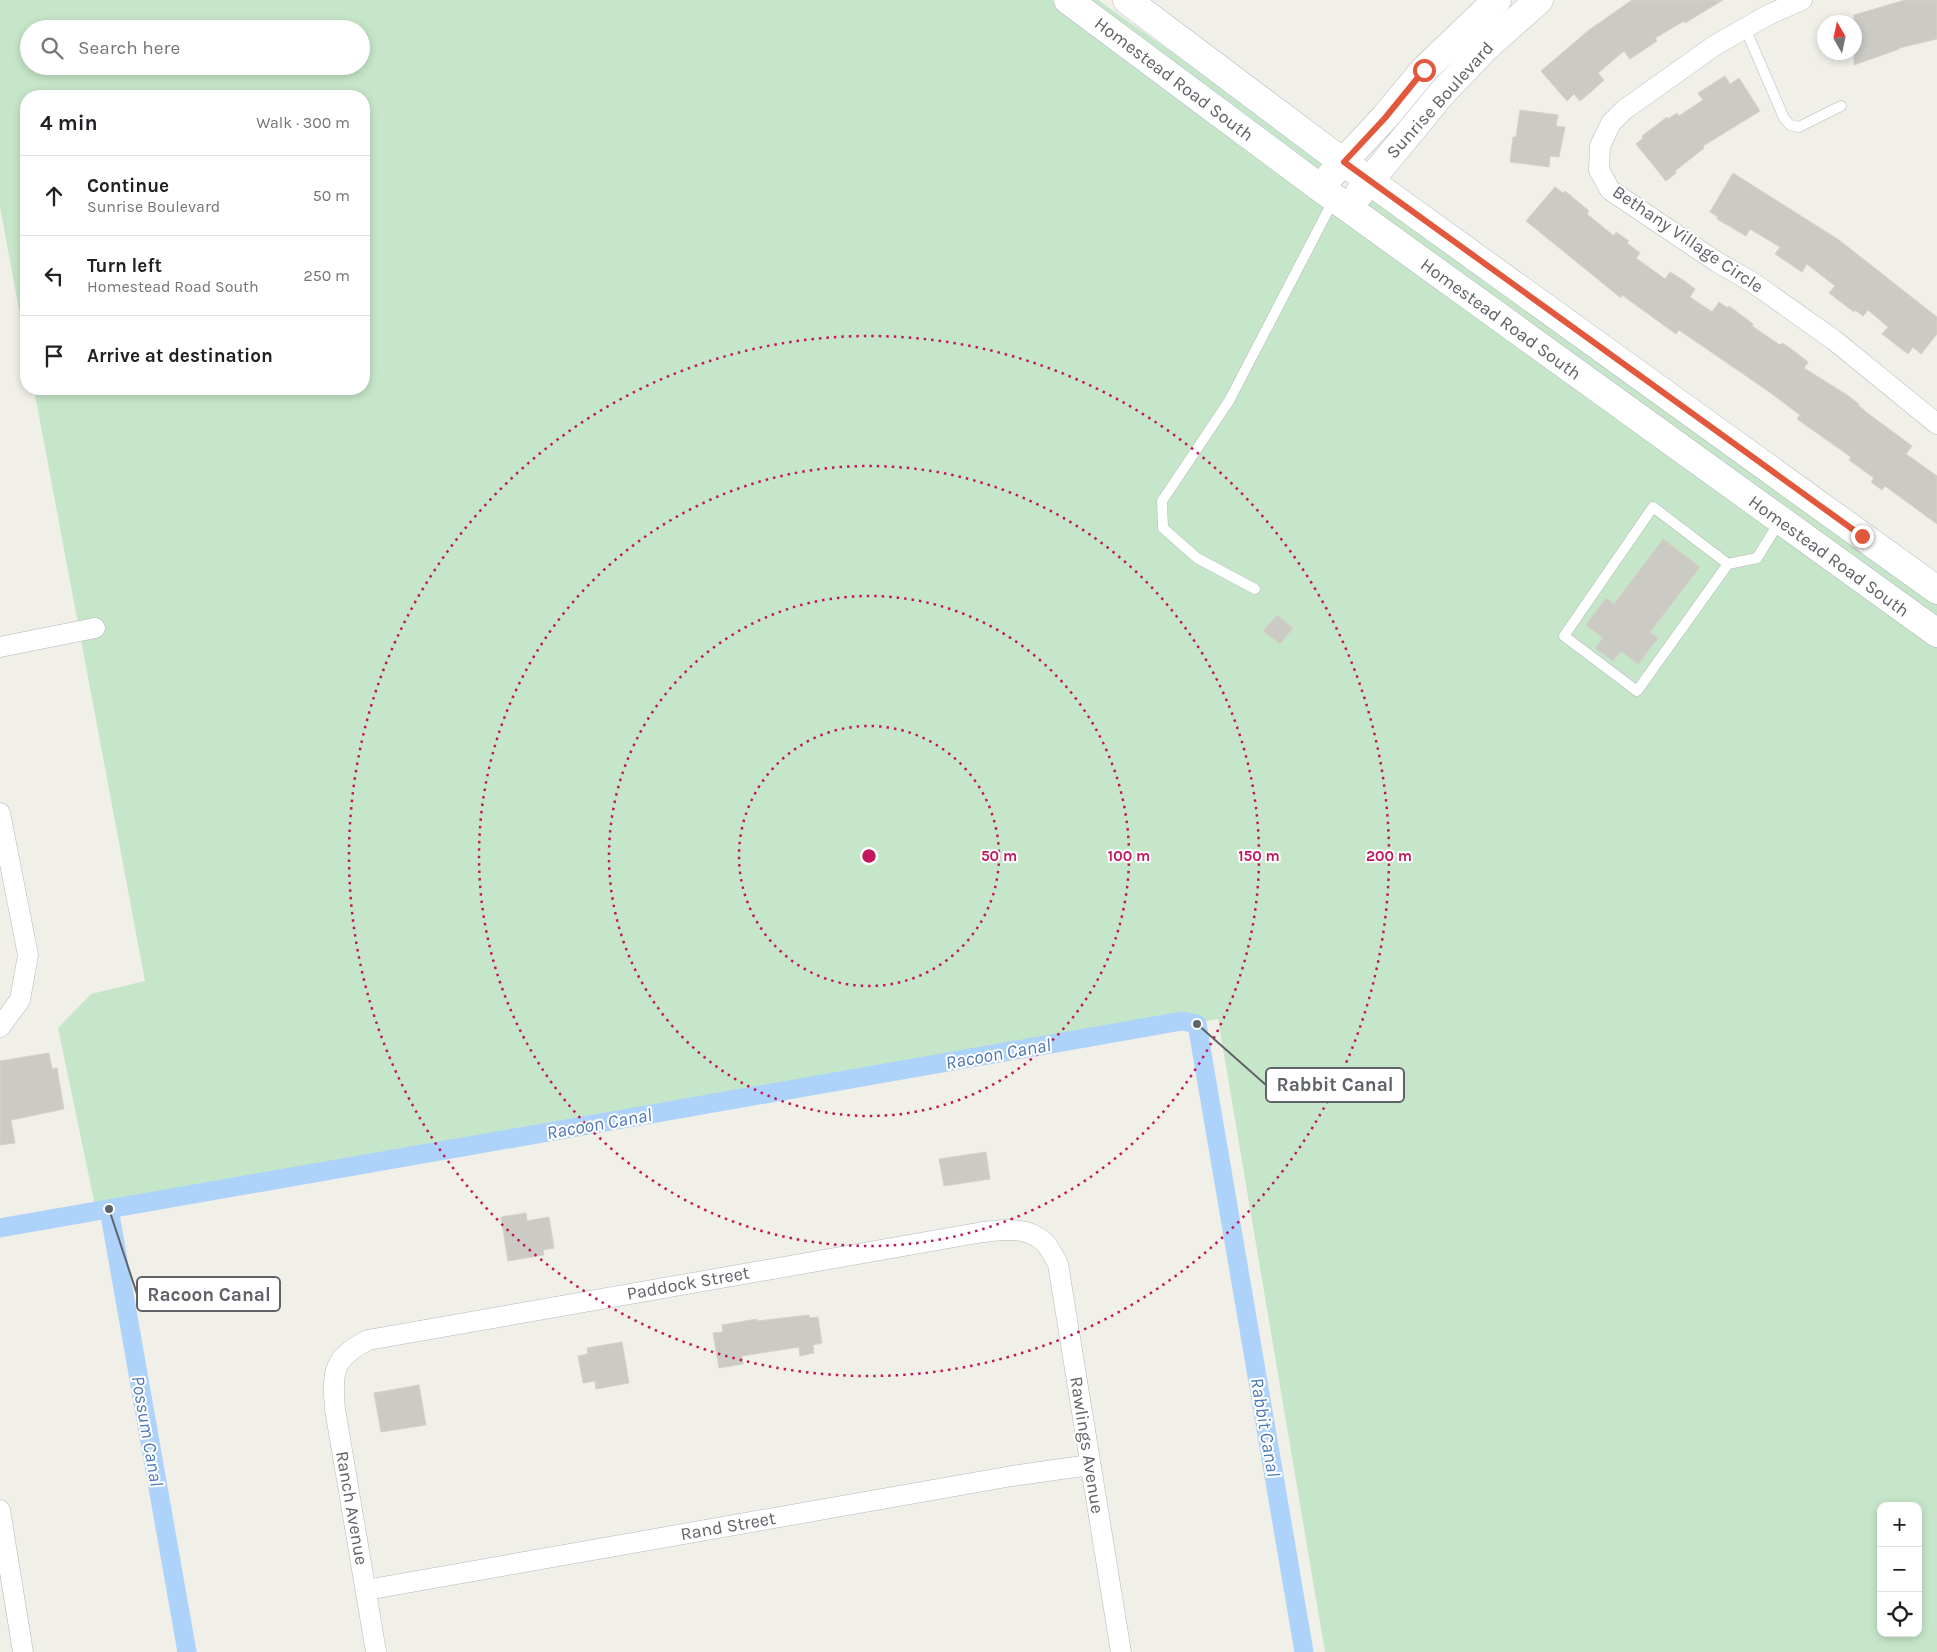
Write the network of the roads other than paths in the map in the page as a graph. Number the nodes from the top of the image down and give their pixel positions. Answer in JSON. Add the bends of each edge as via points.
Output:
{"nodes":[{"id":1,"x":1068,"y":0,"type":"edge"},
{"id":2,"x":1127,"y":0,"type":"edge"},
{"id":3,"x":1496,"y":0,"type":"edge"},
{"id":4,"x":1539,"y":0,"type":"edge"},
{"id":5,"x":1802,"y":0,"type":"edge"},
{"id":6,"x":1781,"y":4,"type":"edge"},
{"id":7,"x":1745,"y":28,"type":"junction"},
{"id":8,"x":1841,"y":106,"type":"dead end"},
{"id":9,"x":1344,"y":162,"type":"junction"},
{"id":10,"x":1370,"y":181,"type":"junction"},
{"id":11,"x":1334,"y":198,"type":"junction"},
{"id":12,"x":1937,"y":424,"type":"edge"},
{"id":13,"x":1780,"y":520,"type":"junction"},
{"id":14,"x":1728,"y":564,"type":"junction"},
{"id":15,"x":1255,"y":589,"type":"dead end"},
{"id":16,"x":1937,"y":590,"type":"edge"},
{"id":17,"x":95,"y":628,"type":"dead end"},
{"id":18,"x":1937,"y":633,"type":"edge"},
{"id":19,"x":0,"y":647,"type":"edge"},
{"id":20,"x":0,"y":813,"type":"edge"},
{"id":21,"x":0,"y":1027,"type":"edge"},
{"id":22,"x":1044,"y":1242,"type":"joint"},
{"id":23,"x":338,"y":1364,"type":"joint"},
{"id":24,"x":1090,"y":1465,"type":"junction"},
{"id":25,"x":0,"y":1510,"type":"edge"},
{"id":26,"x":366,"y":1590,"type":"junction"},
{"id":27,"x":23,"y":1652,"type":"edge"},
{"id":28,"x":376,"y":1652,"type":"edge"},
{"id":29,"x":1122,"y":1652,"type":"edge"}],
"edges":[{"from":1,"to":11,"type":"main road","name":"Homestead Road South"},
{"from":2,"to":9,"type":"main road","name":"Homestead Road South"},
{"from":3,"to":9,"type":"main road","name":"Sunrise Boulevard","via":[[1424,70]]},
{"from":4,"to":10,"type":"main road","name":"Sunrise Boulevard","via":[[1484,48],[1442,93]]},
{"from":5,"to":6,"type":"street","name":"Bethany Village Circle"},
{"from":6,"to":7,"type":"street","name":"Bethany Village Circle"},
{"from":7,"to":8,"type":"lane","via":[[1790,125],[1799,127]]},
{"from":7,"to":12,"type":"street","name":"Bethany Village Circle","via":[[1624,110],[1611,124],[1600,146],[1600,170],[1610,190],[1752,282],[1834,340]]},
{"from":9,"to":10,"type":"main road","name":"Homestead Road South"},
{"from":9,"to":11,"type":"main road","name":"Sunrise Boulevard"},
{"from":10,"to":11,"type":"main road","name":"Sunrise Boulevard"},
{"from":10,"to":16,"type":"main road","name":"Homestead Road South"},
{"from":11,"to":13,"type":"main road","name":"Homestead Road South"},
{"from":11,"to":15,"type":"lane","via":[[1229,401],[1162,501],[1163,528],[1197,558]]},
{"from":13,"to":14,"type":"lane","via":[[1757,558]]},
{"from":13,"to":18,"type":"main road","name":"Homestead Road South"},
{"from":14,"to":14,"type":"lane","via":[[1637,691],[1564,636],[1653,507]]},
{"from":17,"to":19,"type":"street"},
{"from":20,"to":21,"type":"street","via":[[28,955],[20,1000]]},
{"from":22,"to":23,"type":"street","name":"Paddock Street","via":[[1028,1231],[1007,1230],[896,1247],[368,1340],[351,1349]]},
{"from":22,"to":24,"type":"street","name":"Rawlings Avenue","via":[[1058,1264]]},
{"from":23,"to":26,"type":"street","name":"Ranch Avenue","via":[[333,1386],[335,1409]]},
{"from":24,"to":26,"type":"street","name":"Rand Street"},
{"from":24,"to":29,"type":"street","name":"Rawlings Avenue"},
{"from":25,"to":27,"type":"street"},
{"from":26,"to":28,"type":"street","name":"Ranch Avenue"}]}
